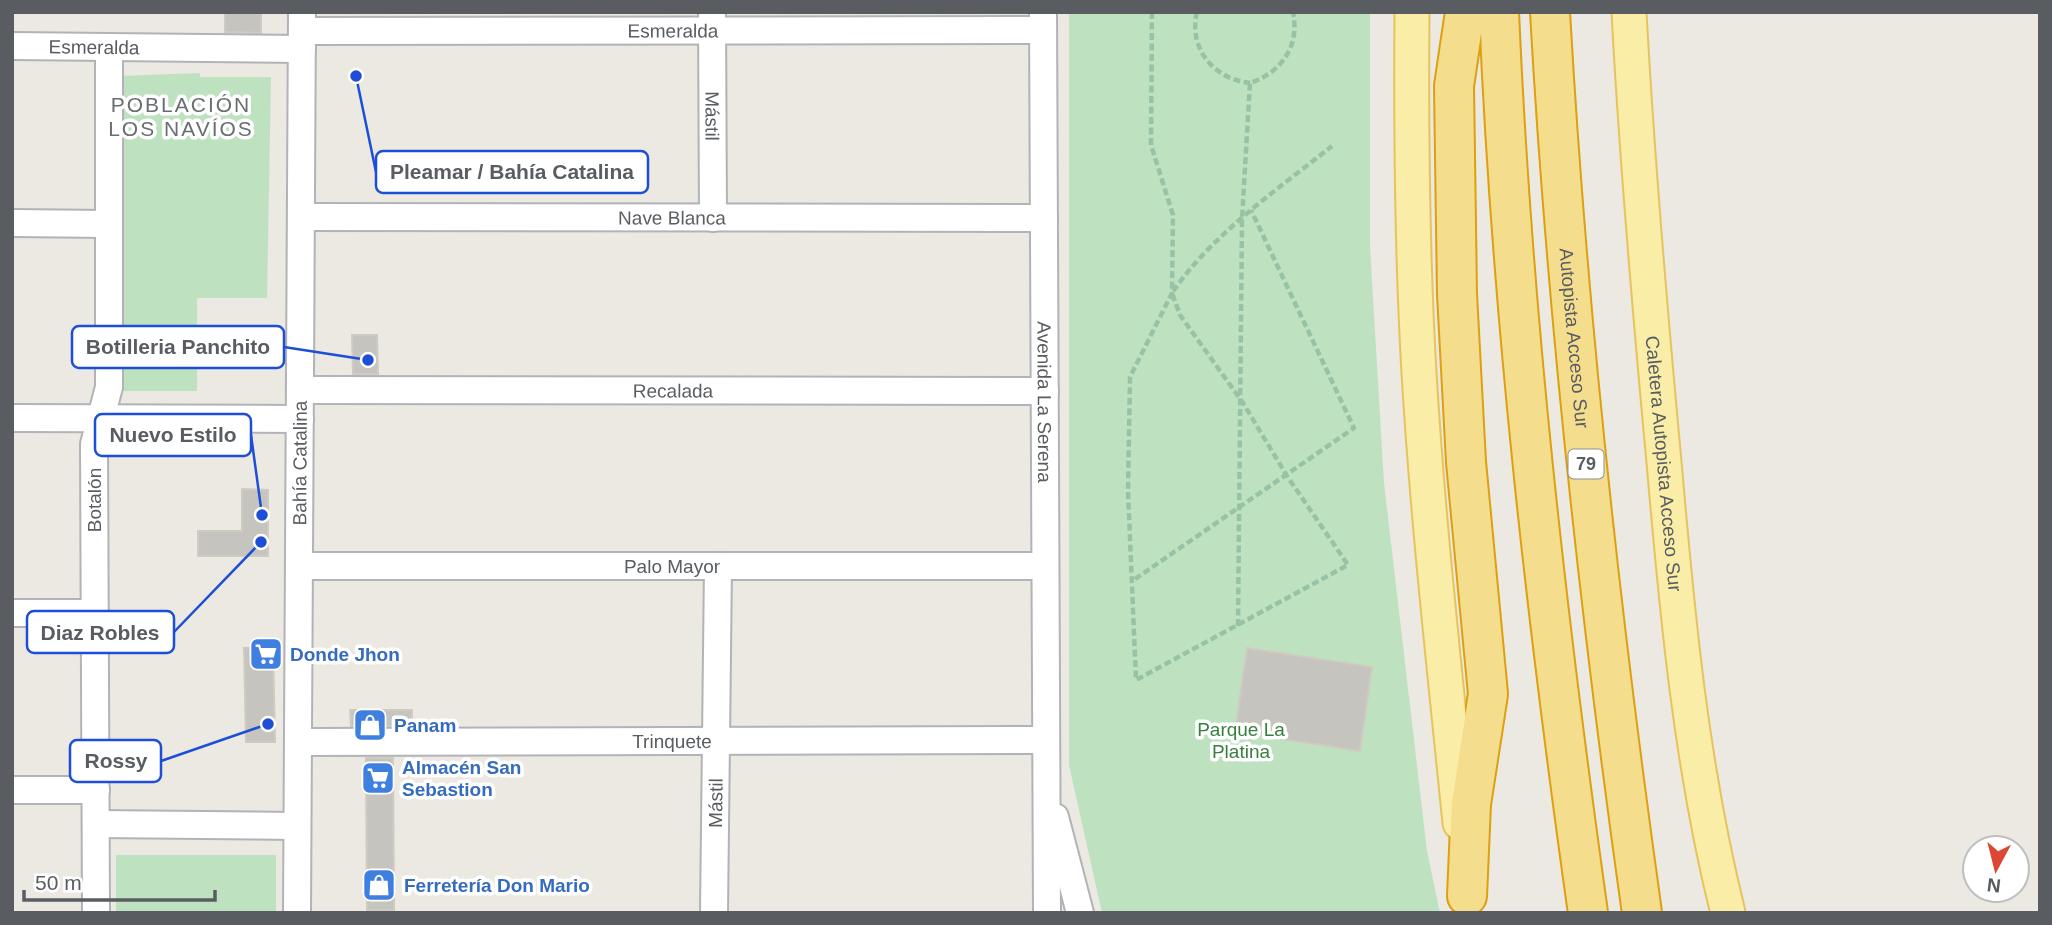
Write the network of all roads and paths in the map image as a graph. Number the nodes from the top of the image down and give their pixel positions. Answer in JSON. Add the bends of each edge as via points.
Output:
{"nodes":[{"id":1,"x":1152,"y":12,"type":"edge"},
{"id":2,"x":1198,"y":12,"type":"edge"},
{"id":3,"x":1293,"y":12,"type":"edge"},
{"id":4,"x":1412,"y":12,"type":"edge"},
{"id":5,"x":1465,"y":12,"type":"edge"},
{"id":6,"x":1499,"y":12,"type":"edge"},
{"id":7,"x":1550,"y":12,"type":"edge"},
{"id":8,"x":1629,"y":12,"type":"edge"},
{"id":9,"x":712,"y":21,"type":"edge"},
{"id":10,"x":1043,"y":21,"type":"edge"},
{"id":11,"x":302,"y":31,"type":"edge"},
{"id":12,"x":12,"y":46,"type":"edge"},
{"id":13,"x":109,"y":47,"type":"junction"},
{"id":14,"x":1250,"y":83,"type":"junction"},
{"id":15,"x":1332,"y":146,"type":"dead end"},
{"id":16,"x":1251,"y":210,"type":"junction"},
{"id":17,"x":301,"y":217,"type":"junction"},
{"id":18,"x":713,"y":218,"type":"junction"},
{"id":19,"x":1044,"y":218,"type":"junction"},
{"id":20,"x":1242,"y":219,"type":"junction"},
{"id":21,"x":12,"y":223,"type":"edge"},
{"id":22,"x":109,"y":224,"type":"junction"},
{"id":23,"x":1172,"y":293,"type":"junction"},
{"id":24,"x":300,"y":390,"type":"junction"},
{"id":25,"x":1045,"y":391,"type":"junction"},
{"id":26,"x":1243,"y":403,"type":"junction"},
{"id":27,"x":12,"y":418,"type":"edge"},
{"id":28,"x":101,"y":418,"type":"junction"},
{"id":29,"x":300,"y":419,"type":"junction"},
{"id":30,"x":1287,"y":476,"type":"junction"},
{"id":31,"x":1240,"y":507,"type":"junction"},
{"id":32,"x":299,"y":566,"type":"junction"},
{"id":33,"x":718,"y":566,"type":"junction"},
{"id":34,"x":1045,"y":566,"type":"junction"},
{"id":35,"x":1134,"y":579,"type":"junction"},
{"id":36,"x":12,"y":613,"type":"edge"},
{"id":37,"x":94,"y":613,"type":"junction"},
{"id":38,"x":1238,"y":627,"type":"junction"},
{"id":39,"x":1046,"y":740,"type":"junction"},
{"id":40,"x":717,"y":741,"type":"junction"},
{"id":41,"x":298,"y":742,"type":"junction"},
{"id":42,"x":12,"y":790,"type":"edge"},
{"id":43,"x":96,"y":790,"type":"junction"},
{"id":44,"x":1046,"y":793,"type":"junction"},
{"id":45,"x":96,"y":824,"type":"junction"},
{"id":46,"x":298,"y":826,"type":"junction"},
{"id":47,"x":1469,"y":904,"type":"edge"},
{"id":48,"x":96,"y":913,"type":"edge"},
{"id":49,"x":297,"y":913,"type":"edge"},
{"id":50,"x":714,"y":913,"type":"edge"},
{"id":51,"x":1047,"y":913,"type":"edge"},
{"id":52,"x":1080,"y":913,"type":"edge"},
{"id":53,"x":1588,"y":913,"type":"edge"},
{"id":54,"x":1642,"y":913,"type":"edge"},
{"id":55,"x":1728,"y":913,"type":"edge"}],
"edges":[{"from":1,"to":23,"type":"path","via":[[1151,145],[1173,215]]},
{"from":2,"to":14,"type":"path","via":[[1196,35],[1206,61],[1228,78]]},
{"from":3,"to":14,"type":"path","via":[[1295,35],[1284,61],[1275,71]]},
{"from":4,"to":47,"type":"main road","via":[[1419,372],[1432,548]]},
{"from":5,"to":47,"type":"highway","via":[[1454,86],[1457,294],[1466,462],[1488,694],[1471,804]]},
{"from":6,"to":53,"type":"highway","via":[[1519,323],[1552,645]]},
{"from":7,"to":54,"type":"highway","name":"Autopista Acceso Sur","number":"79","via":[[1577,375]]},
{"from":8,"to":55,"type":"main road","name":"Caletera Autopista Acceso Sur","via":[[1642,214],[1680,621],[1707,832]]},
{"from":9,"to":10,"type":"street","name":"Esmeralda"},
{"from":9,"to":11,"type":"street","name":"Esmeralda"},
{"from":9,"to":18,"type":"street","name":"Mástil"},
{"from":10,"to":19,"type":"street","name":"Avenida La Serena"},
{"from":11,"to":13,"type":"street","name":"Esmeralda"},
{"from":11,"to":17,"type":"street","name":"Bahía Catalina"},
{"from":12,"to":13,"type":"street","name":"Esmeralda"},
{"from":13,"to":22,"type":"street","name":"Botalón"},
{"from":14,"to":20,"type":"path"},
{"from":15,"to":16,"type":"path"},
{"from":16,"to":20,"type":"path"},
{"from":16,"to":30,"type":"path","via":[[1354,428]]},
{"from":17,"to":18,"type":"street","name":"Nave Blanca"},
{"from":17,"to":24,"type":"street","name":"Bahía Catalina"},
{"from":18,"to":19,"type":"street","name":"Nave Blanca"},
{"from":19,"to":25,"type":"street","name":"Avenida La Serena"},
{"from":20,"to":23,"type":"path","via":[[1184,275]]},
{"from":20,"to":26,"type":"path"},
{"from":21,"to":22,"type":"street"},
{"from":22,"to":28,"type":"street","name":"Botalón","via":[[109,387]]},
{"from":23,"to":26,"type":"path","via":[[1180,315]]},
{"from":23,"to":35,"type":"path","via":[[1130,377],[1128,491]]},
{"from":24,"to":25,"type":"street","name":"Recalada"},
{"from":24,"to":29,"type":"street","name":"Bahía Catalina"},
{"from":25,"to":34,"type":"street","name":"Avenida La Serena"},
{"from":26,"to":30,"type":"path"},
{"from":26,"to":31,"type":"path"},
{"from":27,"to":28,"type":"street"},
{"from":28,"to":29,"type":"street"},
{"from":28,"to":37,"type":"street","name":"Botalón","via":[[94,444]]},
{"from":29,"to":32,"type":"street","name":"Bahía Catalina"},
{"from":30,"to":31,"type":"path"},
{"from":30,"to":38,"type":"path","via":[[1348,565]]},
{"from":31,"to":35,"type":"path"},
{"from":31,"to":38,"type":"path"},
{"from":32,"to":33,"type":"street","name":"Palo Mayor"},
{"from":32,"to":41,"type":"street","name":"Bahía Catalina"},
{"from":33,"to":34,"type":"street","name":"Palo Mayor"},
{"from":33,"to":40,"type":"street","name":"Mástil"},
{"from":34,"to":39,"type":"street","name":"Avenida La Serena"},
{"from":35,"to":38,"type":"path","via":[[1136,680]]},
{"from":36,"to":37,"type":"street"},
{"from":37,"to":43,"type":"street","name":"Botalón"},
{"from":39,"to":40,"type":"street","name":"Trinquete"},
{"from":39,"to":44,"type":"street","name":"Avenida La Serena"},
{"from":40,"to":41,"type":"street","name":"Trinquete"},
{"from":40,"to":50,"type":"street","name":"Mástil"},
{"from":41,"to":46,"type":"street","name":"Bahía Catalina"},
{"from":42,"to":43,"type":"street"},
{"from":43,"to":45,"type":"street","name":"Botalón"},
{"from":44,"to":51,"type":"street","name":"Avenida La Serena"},
{"from":44,"to":52,"type":"street","name":"Avenida La Serena"},
{"from":45,"to":46,"type":"street"},
{"from":45,"to":48,"type":"street","name":"Botalón"},
{"from":46,"to":49,"type":"street","name":"Bahía Catalina"}]}
